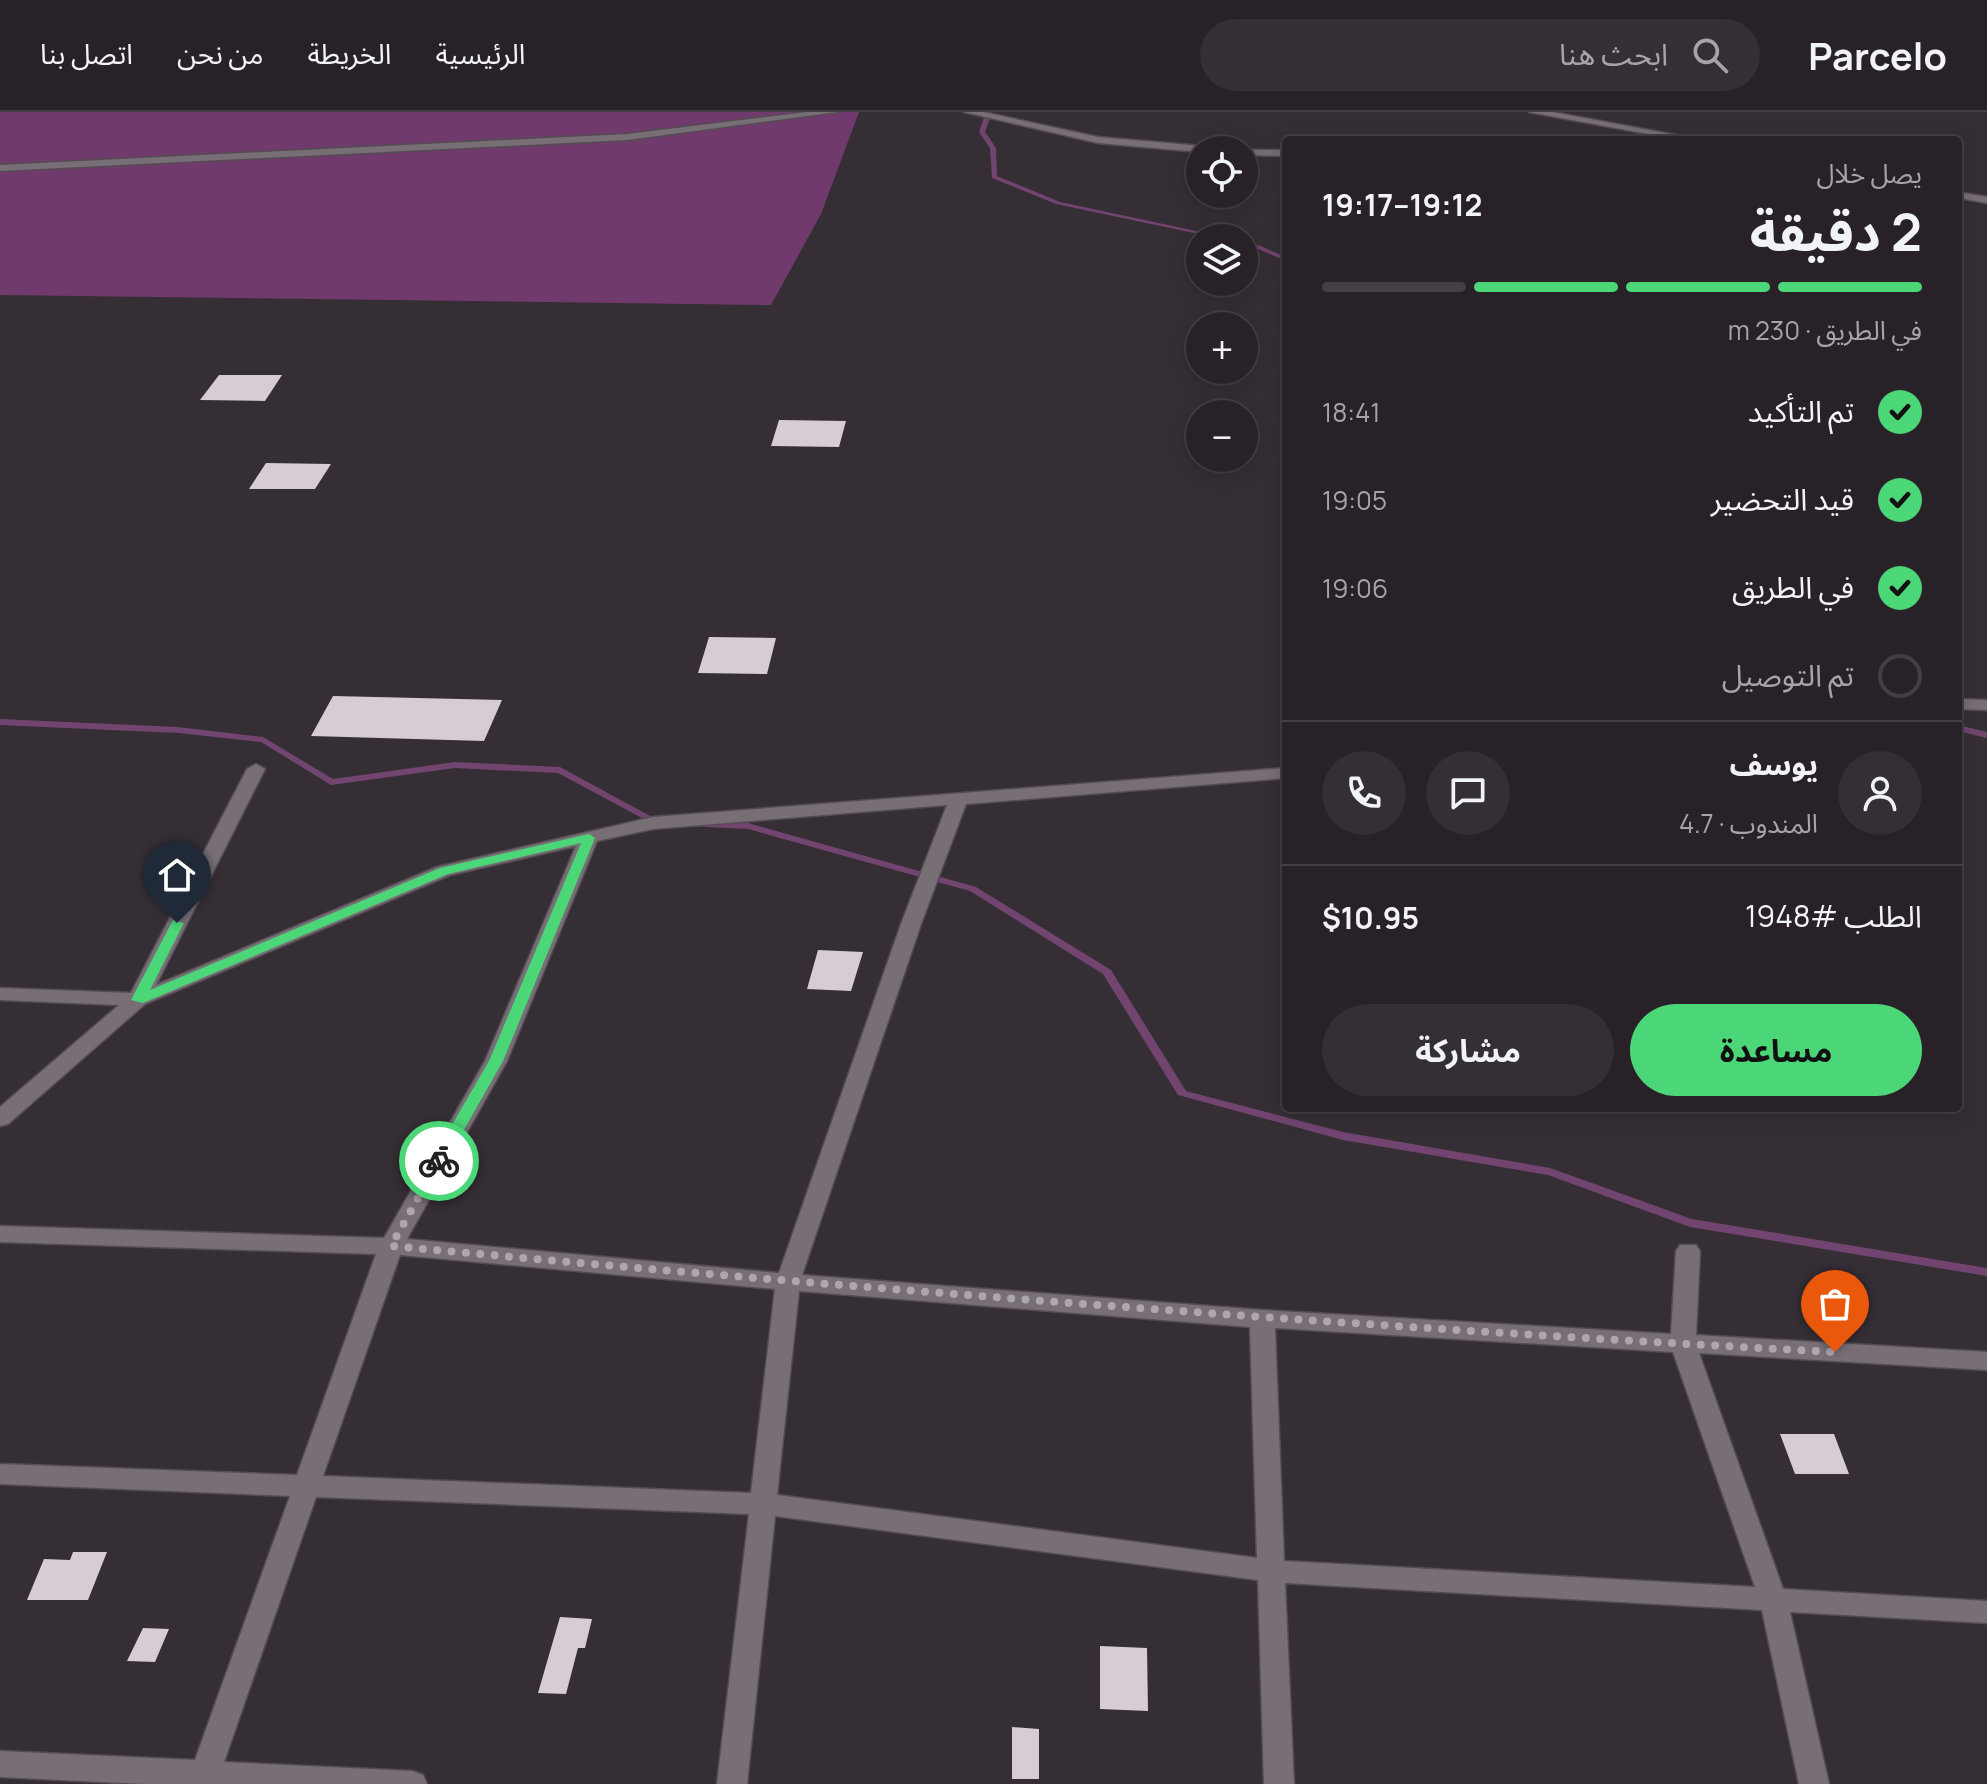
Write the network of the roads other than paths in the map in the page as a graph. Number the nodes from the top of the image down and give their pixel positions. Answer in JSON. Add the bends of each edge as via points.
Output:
{"nodes":[{"id":1,"x":832,"y":112,"type":"edge"},
{"id":2,"x":969,"y":112,"type":"edge"},
{"id":3,"x":1534,"y":112,"type":"edge"},
{"id":4,"x":1675,"y":136,"type":"edge"},
{"id":5,"x":1186,"y":148,"type":"edge"},
{"id":6,"x":1258,"y":152,"type":"edge"},
{"id":7,"x":1282,"y":153,"type":"edge"},
{"id":8,"x":0,"y":168,"type":"edge"},
{"id":9,"x":1962,"y":196,"type":"edge"},
{"id":10,"x":1987,"y":200,"type":"edge"},
{"id":11,"x":1962,"y":704,"type":"edge"},
{"id":12,"x":1987,"y":705,"type":"edge"},
{"id":13,"x":256,"y":769,"type":"dead end"},
{"id":14,"x":1282,"y":773,"type":"edge"},
{"id":15,"x":958,"y":800,"type":"junction"},
{"id":16,"x":589,"y":838,"type":"junction"},
{"id":17,"x":0,"y":994,"type":"edge"},
{"id":18,"x":138,"y":1000,"type":"junction"},
{"id":19,"x":0,"y":1119,"type":"edge"},
{"id":20,"x":0,"y":1234,"type":"edge"},
{"id":21,"x":391,"y":1246,"type":"junction"},
{"id":22,"x":1688,"y":1251,"type":"dead end"},
{"id":23,"x":788,"y":1282,"type":"junction"},
{"id":24,"x":1262,"y":1319,"type":"junction"},
{"id":25,"x":1683,"y":1344,"type":"junction"},
{"id":26,"x":1987,"y":1361,"type":"edge"},
{"id":27,"x":0,"y":1474,"type":"edge"},
{"id":28,"x":306,"y":1486,"type":"junction"},
{"id":29,"x":763,"y":1504,"type":"junction"},
{"id":30,"x":1271,"y":1571,"type":"junction"},
{"id":31,"x":1774,"y":1602,"type":"junction"},
{"id":32,"x":1987,"y":1612,"type":"edge"},
{"id":33,"x":0,"y":1764,"type":"edge"},
{"id":34,"x":204,"y":1778,"type":"edge"},
{"id":35,"x":412,"y":1784,"type":"edge"},
{"id":36,"x":732,"y":1784,"type":"edge"},
{"id":37,"x":1279,"y":1784,"type":"edge"},
{"id":38,"x":1814,"y":1784,"type":"edge"}],
"edges":[{"from":1,"to":8,"type":"street","via":[[627,137]]},
{"from":2,"to":5,"type":"street","via":[[1098,140]]},
{"from":3,"to":4,"type":"street"},
{"from":6,"to":7,"type":"street"},
{"from":9,"to":10,"type":"street"},
{"from":11,"to":12,"type":"street"},
{"from":13,"to":18,"type":"street"},
{"from":14,"to":15,"type":"street"},
{"from":15,"to":16,"type":"street","via":[[653,823]]},
{"from":15,"to":23,"type":"street"},
{"from":16,"to":18,"type":"street","via":[[444,871]]},
{"from":16,"to":21,"type":"street","via":[[496,1061]]},
{"from":17,"to":18,"type":"street"},
{"from":18,"to":19,"type":"street"},
{"from":20,"to":21,"type":"street"},
{"from":21,"to":23,"type":"street"},
{"from":21,"to":28,"type":"street"},
{"from":22,"to":25,"type":"street"},
{"from":23,"to":24,"type":"street"},
{"from":23,"to":29,"type":"street"},
{"from":24,"to":25,"type":"street"},
{"from":24,"to":30,"type":"street"},
{"from":25,"to":26,"type":"street"},
{"from":25,"to":31,"type":"street"},
{"from":27,"to":28,"type":"street"},
{"from":28,"to":29,"type":"street"},
{"from":28,"to":34,"type":"street"},
{"from":29,"to":30,"type":"street"},
{"from":29,"to":36,"type":"street"},
{"from":30,"to":31,"type":"street"},
{"from":30,"to":37,"type":"street"},
{"from":31,"to":32,"type":"street"},
{"from":31,"to":38,"type":"street"},
{"from":33,"to":34,"type":"street"},
{"from":34,"to":35,"type":"street"}]}
